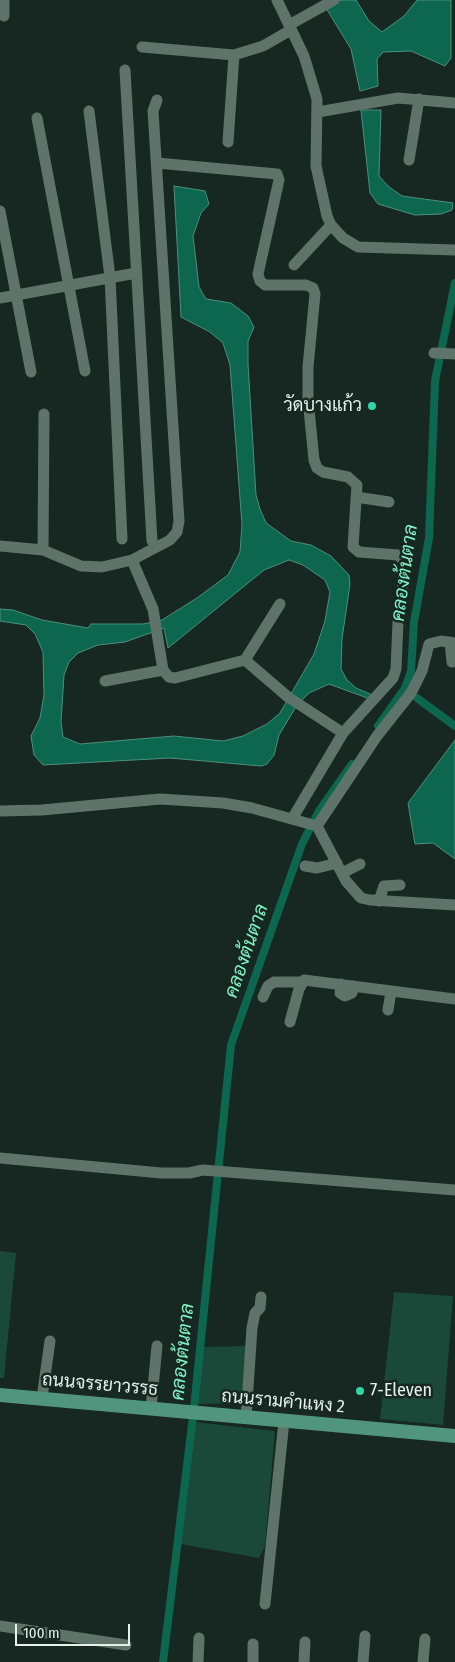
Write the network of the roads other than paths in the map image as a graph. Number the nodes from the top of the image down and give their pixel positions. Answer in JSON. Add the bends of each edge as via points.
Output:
{"nodes":[{"id":1,"x":4,"y":0,"type":"edge"},
{"id":2,"x":277,"y":0,"type":"edge"},
{"id":3,"x":334,"y":0,"type":"edge"},
{"id":4,"x":4,"y":16,"type":"dead end"},
{"id":5,"x":290,"y":27,"type":"junction"},
{"id":6,"x":142,"y":47,"type":"dead end"},
{"id":7,"x":234,"y":54,"type":"junction"},
{"id":8,"x":126,"y":70,"type":"dead end"},
{"id":9,"x":418,"y":99,"type":"junction"},
{"id":10,"x":157,"y":100,"type":"dead end"},
{"id":11,"x":455,"y":103,"type":"edge"},
{"id":12,"x":89,"y":111,"type":"dead end"},
{"id":13,"x":318,"y":112,"type":"junction"},
{"id":14,"x":37,"y":118,"type":"dead end"},
{"id":15,"x":228,"y":142,"type":"dead end"},
{"id":16,"x":409,"y":160,"type":"dead end"},
{"id":17,"x":157,"y":163,"type":"junction"},
{"id":18,"x":0,"y":210,"type":"edge"},
{"id":19,"x":331,"y":225,"type":"junction"},
{"id":20,"x":452,"y":250,"type":"edge"},
{"id":21,"x":294,"y":265,"type":"dead end"},
{"id":22,"x":136,"y":273,"type":"junction"},
{"id":23,"x":110,"y":277,"type":"junction"},
{"id":24,"x":70,"y":283,"type":"junction"},
{"id":25,"x":16,"y":295,"type":"junction"},
{"id":26,"x":0,"y":298,"type":"edge"},
{"id":27,"x":434,"y":353,"type":"dead end"},
{"id":28,"x":453,"y":354,"type":"edge"},
{"id":29,"x":85,"y":371,"type":"dead end"},
{"id":30,"x":31,"y":372,"type":"dead end"},
{"id":31,"x":44,"y":414,"type":"dead end"},
{"id":32,"x":356,"y":497,"type":"junction"},
{"id":33,"x":389,"y":502,"type":"dead end"},
{"id":34,"x":122,"y":539,"type":"dead end"},
{"id":35,"x":152,"y":541,"type":"dead end"},
{"id":36,"x":0,"y":546,"type":"edge"},
{"id":37,"x":43,"y":550,"type":"junction"},
{"id":38,"x":132,"y":560,"type":"junction"},
{"id":39,"x":280,"y":604,"type":"dead end"},
{"id":40,"x":453,"y":642,"type":"edge"},
{"id":41,"x":245,"y":660,"type":"junction"},
{"id":42,"x":452,"y":662,"type":"dead end"},
{"id":43,"x":163,"y":670,"type":"junction"},
{"id":44,"x":105,"y":681,"type":"dead end"},
{"id":45,"x":343,"y":733,"type":"junction"},
{"id":46,"x":0,"y":811,"type":"edge"},
{"id":47,"x":295,"y":820,"type":"junction"},
{"id":48,"x":314,"y":825,"type":"junction"},
{"id":49,"x":360,"y":864,"type":"dead end"},
{"id":50,"x":305,"y":866,"type":"dead end"},
{"id":51,"x":339,"y":868,"type":"junction"},
{"id":52,"x":400,"y":885,"type":"dead end"},
{"id":53,"x":378,"y":901,"type":"junction"},
{"id":54,"x":455,"y":905,"type":"edge"},
{"id":55,"x":302,"y":982,"type":"junction"},
{"id":56,"x":391,"y":992,"type":"junction"},
{"id":57,"x":263,"y":997,"type":"dead end"},
{"id":58,"x":455,"y":999,"type":"edge"},
{"id":59,"x":388,"y":1010,"type":"dead end"},
{"id":60,"x":290,"y":1022,"type":"dead end"},
{"id":61,"x":0,"y":1158,"type":"edge"},
{"id":62,"x":455,"y":1190,"type":"edge"},
{"id":63,"x":261,"y":1296,"type":"dead end"},
{"id":64,"x":50,"y":1341,"type":"dead end"},
{"id":65,"x":157,"y":1346,"type":"dead end"},
{"id":66,"x":0,"y":1395,"type":"edge"},
{"id":67,"x":42,"y":1398,"type":"junction"},
{"id":68,"x":151,"y":1408,"type":"junction"},
{"id":69,"x":193,"y":1412,"type":"joint"},
{"id":70,"x":246,"y":1418,"type":"junction"},
{"id":71,"x":284,"y":1421,"type":"junction"},
{"id":72,"x":455,"y":1436,"type":"edge"},
{"id":73,"x":265,"y":1604,"type":"dead end"},
{"id":74,"x":0,"y":1626,"type":"edge"},
{"id":75,"x":365,"y":1636,"type":"dead end"},
{"id":76,"x":199,"y":1638,"type":"dead end"},
{"id":77,"x":424,"y":1639,"type":"dead end"},
{"id":78,"x":305,"y":1642,"type":"dead end"},
{"id":79,"x":253,"y":1644,"type":"dead end"},
{"id":80,"x":126,"y":1645,"type":"dead end"},
{"id":81,"x":198,"y":1662,"type":"edge"},
{"id":82,"x":253,"y":1662,"type":"edge"},
{"id":83,"x":304,"y":1662,"type":"edge"},
{"id":84,"x":363,"y":1662,"type":"edge"},
{"id":85,"x":423,"y":1662,"type":"edge"}],
"edges":[{"from":1,"to":4,"type":"street"},
{"from":2,"to":5,"type":"street"},
{"from":3,"to":5,"type":"street"},
{"from":5,"to":7,"type":"street","via":[[263,46]]},
{"from":5,"to":13,"type":"street","via":[[304,56]]},
{"from":6,"to":7,"type":"street"},
{"from":7,"to":15,"type":"street"},
{"from":8,"to":22,"type":"street"},
{"from":9,"to":11,"type":"street"},
{"from":9,"to":13,"type":"street","via":[[398,98]]},
{"from":9,"to":16,"type":"street"},
{"from":10,"to":17,"type":"street","via":[[153,111]]},
{"from":12,"to":23,"type":"street"},
{"from":13,"to":19,"type":"street","via":[[316,166],[326,216]]},
{"from":14,"to":24,"type":"street"},
{"from":17,"to":32,"type":"street","via":[[277,174],[279,180],[258,274],[266,285],[306,285],[313,288],[315,300],[308,375],[314,460],[316,468],[323,472],[354,480]]},
{"from":17,"to":38,"type":"street","via":[[180,521],[170,540]]},
{"from":18,"to":25,"type":"street"},
{"from":19,"to":20,"type":"street","via":[[358,247]]},
{"from":19,"to":21,"type":"street"},
{"from":22,"to":23,"type":"street"},
{"from":22,"to":35,"type":"street"},
{"from":23,"to":24,"type":"street"},
{"from":23,"to":34,"type":"street"},
{"from":24,"to":25,"type":"street"},
{"from":24,"to":29,"type":"street"},
{"from":25,"to":26,"type":"street"},
{"from":25,"to":30,"type":"street"},
{"from":27,"to":28,"type":"street"},
{"from":31,"to":37,"type":"street"},
{"from":32,"to":33,"type":"street"},
{"from":32,"to":45,"type":"street","via":[[353,547],[359,552],[398,555],[405,566],[396,670],[393,678]]},
{"from":36,"to":37,"type":"street"},
{"from":37,"to":38,"type":"street","via":[[92,568]]},
{"from":38,"to":43,"type":"street","via":[[153,609]]},
{"from":39,"to":41,"type":"street"},
{"from":40,"to":42,"type":"street"},
{"from":40,"to":48,"type":"street","via":[[430,644],[411,693]]},
{"from":41,"to":43,"type":"street","via":[[175,678],[169,678]]},
{"from":41,"to":45,"type":"street","via":[[288,697]]},
{"from":43,"to":44,"type":"street"},
{"from":45,"to":47,"type":"street"},
{"from":46,"to":47,"type":"street","via":[[160,799],[223,803]]},
{"from":47,"to":48,"type":"street"},
{"from":48,"to":51,"type":"street"},
{"from":49,"to":51,"type":"street"},
{"from":50,"to":51,"type":"street"},
{"from":51,"to":53,"type":"street","via":[[361,898]]},
{"from":52,"to":53,"type":"street","via":[[384,886]]},
{"from":53,"to":54,"type":"street"},
{"from":55,"to":56,"type":"street","via":[[307,980]]},
{"from":55,"to":57,"type":"street","via":[[274,982]]},
{"from":55,"to":60,"type":"street"},
{"from":56,"to":58,"type":"street"},
{"from":56,"to":59,"type":"street"},
{"from":61,"to":62,"type":"street","via":[[161,1173],[189,1174],[203,1170]]},
{"from":63,"to":70,"type":"street","via":[[252,1328]]},
{"from":64,"to":67,"type":"street"},
{"from":65,"to":68,"type":"street"},
{"from":66,"to":67,"type":"main road","name":"ถนนจรรยาวรรธ"},
{"from":67,"to":68,"type":"main road","name":"ถนนจรรยาวรรธ"},
{"from":68,"to":69,"type":"main road","name":"ถนนจรรยาวรรธ"},
{"from":69,"to":70,"type":"main road","name":"ถนนรามคำแหง 2"},
{"from":70,"to":71,"type":"main road","name":"ถนนรามคำแหง 2"},
{"from":71,"to":72,"type":"main road","name":"ถนนรามคำแหง 2"},
{"from":71,"to":73,"type":"street"},
{"from":74,"to":80,"type":"street"},
{"from":75,"to":84,"type":"street"},
{"from":76,"to":81,"type":"street"},
{"from":77,"to":85,"type":"street"},
{"from":78,"to":83,"type":"street"},
{"from":79,"to":82,"type":"street"}]}
